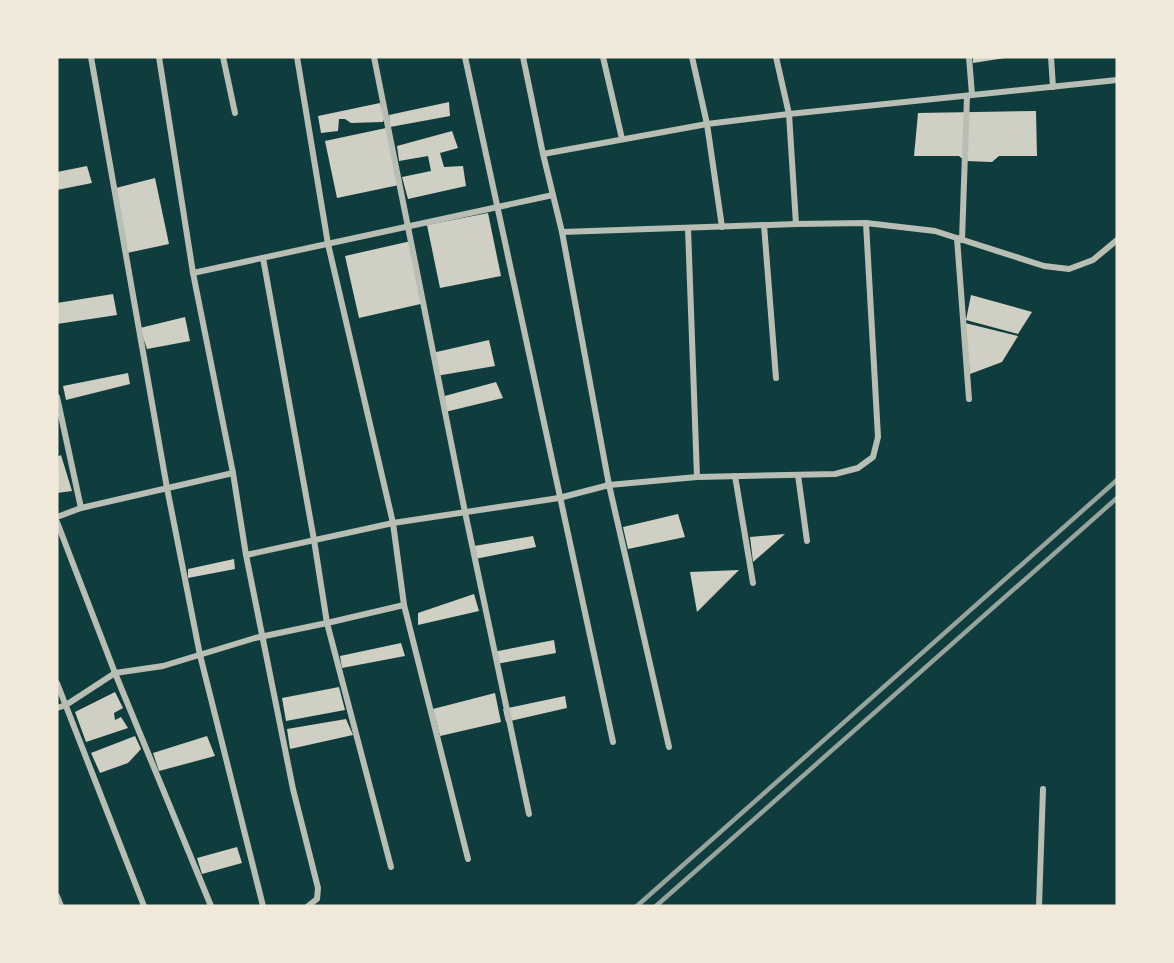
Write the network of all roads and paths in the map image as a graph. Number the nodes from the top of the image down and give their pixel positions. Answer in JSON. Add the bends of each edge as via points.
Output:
{"nodes":[{"id":1,"x":91,"y":57,"type":"edge"},
{"id":2,"x":159,"y":57,"type":"edge"},
{"id":3,"x":223,"y":57,"type":"edge"},
{"id":4,"x":297,"y":57,"type":"edge"},
{"id":5,"x":374,"y":57,"type":"edge"},
{"id":6,"x":465,"y":57,"type":"edge"},
{"id":7,"x":523,"y":57,"type":"edge"},
{"id":8,"x":603,"y":57,"type":"edge"},
{"id":9,"x":693,"y":57,"type":"edge"},
{"id":10,"x":776,"y":57,"type":"edge"},
{"id":11,"x":969,"y":57,"type":"edge"},
{"id":12,"x":1051,"y":57,"type":"edge"},
{"id":13,"x":1117,"y":80,"type":"edge"},
{"id":14,"x":1053,"y":87,"type":"junction"},
{"id":15,"x":969,"y":95,"type":"junction"},
{"id":16,"x":235,"y":113,"type":"dead end"},
{"id":17,"x":789,"y":114,"type":"junction"},
{"id":18,"x":707,"y":124,"type":"junction"},
{"id":19,"x":622,"y":139,"type":"junction"},
{"id":20,"x":543,"y":154,"type":"junction"},
{"id":21,"x":553,"y":195,"type":"junction"},
{"id":22,"x":498,"y":208,"type":"junction"},
{"id":23,"x":866,"y":223,"type":"junction"},
{"id":24,"x":796,"y":224,"type":"junction"},
{"id":25,"x":764,"y":225,"type":"junction"},
{"id":26,"x":409,"y":226,"type":"junction"},
{"id":27,"x":722,"y":227,"type":"junction"},
{"id":28,"x":688,"y":228,"type":"junction"},
{"id":29,"x":562,"y":232,"type":"junction"},
{"id":30,"x":959,"y":239,"type":"junction"},
{"id":31,"x":1117,"y":240,"type":"edge"},
{"id":32,"x":328,"y":244,"type":"junction"},
{"id":33,"x":263,"y":258,"type":"junction"},
{"id":34,"x":193,"y":273,"type":"junction"},
{"id":35,"x":776,"y":378,"type":"dead end"},
{"id":36,"x":57,"y":397,"type":"edge"},
{"id":37,"x":969,"y":399,"type":"dead end"},
{"id":38,"x":232,"y":473,"type":"junction"},
{"id":39,"x":798,"y":475,"type":"junction"},
{"id":40,"x":735,"y":476,"type":"junction"},
{"id":41,"x":697,"y":477,"type":"junction"},
{"id":42,"x":609,"y":485,"type":"junction"},
{"id":43,"x":167,"y":488,"type":"junction"},
{"id":44,"x":559,"y":498,"type":"junction"},
{"id":45,"x":81,"y":508,"type":"junction"},
{"id":46,"x":465,"y":512,"type":"junction"},
{"id":47,"x":57,"y":519,"type":"edge"},
{"id":48,"x":393,"y":523,"type":"junction"},
{"id":49,"x":314,"y":540,"type":"junction"},
{"id":50,"x":807,"y":541,"type":"dead end"},
{"id":51,"x":246,"y":555,"type":"junction"},
{"id":52,"x":753,"y":583,"type":"dead end"},
{"id":53,"x":404,"y":605,"type":"junction"},
{"id":54,"x":327,"y":623,"type":"junction"},
{"id":55,"x":262,"y":636,"type":"junction"},
{"id":56,"x":200,"y":655,"type":"junction"},
{"id":57,"x":115,"y":673,"type":"junction"},
{"id":58,"x":57,"y":683,"type":"edge"},
{"id":59,"x":66,"y":705,"type":"junction"},
{"id":60,"x":57,"y":708,"type":"edge"},
{"id":61,"x":614,"y":742,"type":"dead end"},
{"id":62,"x":669,"y":747,"type":"dead end"},
{"id":63,"x":1042,"y":789,"type":"dead end"},
{"id":64,"x":529,"y":814,"type":"dead end"},
{"id":65,"x":468,"y":859,"type":"dead end"},
{"id":66,"x":391,"y":867,"type":"dead end"},
{"id":67,"x":57,"y":896,"type":"edge"},
{"id":68,"x":61,"y":906,"type":"edge"},
{"id":69,"x":144,"y":906,"type":"edge"},
{"id":70,"x":211,"y":906,"type":"edge"},
{"id":71,"x":263,"y":906,"type":"edge"},
{"id":72,"x":308,"y":906,"type":"edge"},
{"id":73,"x":1039,"y":906,"type":"edge"}],
"edges":[{"from":1,"to":43,"type":"street"},
{"from":2,"to":34,"type":"street"},
{"from":3,"to":16,"type":"street"},
{"from":4,"to":32,"type":"street"},
{"from":5,"to":26,"type":"street"},
{"from":6,"to":22,"type":"street"},
{"from":7,"to":20,"type":"street"},
{"from":8,"to":19,"type":"street"},
{"from":9,"to":18,"type":"street"},
{"from":10,"to":17,"type":"street"},
{"from":11,"to":15,"type":"street"},
{"from":12,"to":14,"type":"street"},
{"from":13,"to":14,"type":"street"},
{"from":14,"to":15,"type":"street"},
{"from":15,"to":17,"type":"street"},
{"from":15,"to":30,"type":"street"},
{"from":17,"to":18,"type":"street"},
{"from":17,"to":24,"type":"street"},
{"from":18,"to":19,"type":"street"},
{"from":18,"to":27,"type":"street"},
{"from":19,"to":20,"type":"street"},
{"from":20,"to":21,"type":"street"},
{"from":21,"to":22,"type":"street"},
{"from":21,"to":29,"type":"street"},
{"from":22,"to":26,"type":"street"},
{"from":22,"to":44,"type":"street"},
{"from":23,"to":24,"type":"street"},
{"from":23,"to":30,"type":"street","via":[[935,231]]},
{"from":23,"to":39,"type":"street","via":[[876,447],[873,457],[858,468],[835,474]]},
{"from":24,"to":25,"type":"street"},
{"from":25,"to":27,"type":"street"},
{"from":25,"to":35,"type":"street"},
{"from":26,"to":32,"type":"street"},
{"from":26,"to":46,"type":"street"},
{"from":27,"to":28,"type":"street"},
{"from":28,"to":29,"type":"street"},
{"from":28,"to":41,"type":"street"},
{"from":29,"to":42,"type":"street"},
{"from":30,"to":31,"type":"street","via":[[1044,266],[1069,269],[1093,260]]},
{"from":30,"to":37,"type":"street"},
{"from":32,"to":33,"type":"street"},
{"from":32,"to":48,"type":"street"},
{"from":33,"to":34,"type":"street"},
{"from":33,"to":49,"type":"street"},
{"from":34,"to":38,"type":"street"},
{"from":36,"to":45,"type":"street"},
{"from":38,"to":43,"type":"street"},
{"from":38,"to":51,"type":"street"},
{"from":39,"to":40,"type":"street"},
{"from":39,"to":50,"type":"street"},
{"from":40,"to":41,"type":"street"},
{"from":40,"to":52,"type":"street"},
{"from":41,"to":42,"type":"street"},
{"from":42,"to":44,"type":"street"},
{"from":42,"to":62,"type":"street"},
{"from":43,"to":45,"type":"street"},
{"from":43,"to":56,"type":"street"},
{"from":44,"to":46,"type":"street"},
{"from":44,"to":61,"type":"street"},
{"from":45,"to":47,"type":"street"},
{"from":46,"to":48,"type":"street"},
{"from":46,"to":64,"type":"street"},
{"from":47,"to":57,"type":"street"},
{"from":48,"to":49,"type":"street"},
{"from":48,"to":53,"type":"street"},
{"from":49,"to":51,"type":"street"},
{"from":49,"to":54,"type":"street"},
{"from":51,"to":55,"type":"street"},
{"from":53,"to":54,"type":"street"},
{"from":53,"to":65,"type":"street"},
{"from":54,"to":55,"type":"street"},
{"from":54,"to":66,"type":"street"},
{"from":55,"to":56,"type":"street"},
{"from":55,"to":72,"type":"street","via":[[318,888],[316,899]]},
{"from":56,"to":57,"type":"street","via":[[164,666]]},
{"from":56,"to":71,"type":"street"},
{"from":57,"to":59,"type":"street"},
{"from":57,"to":70,"type":"street"},
{"from":58,"to":59,"type":"street"},
{"from":59,"to":60,"type":"street"},
{"from":59,"to":69,"type":"street"},
{"from":63,"to":73,"type":"street"},
{"from":67,"to":68,"type":"street"}]}
